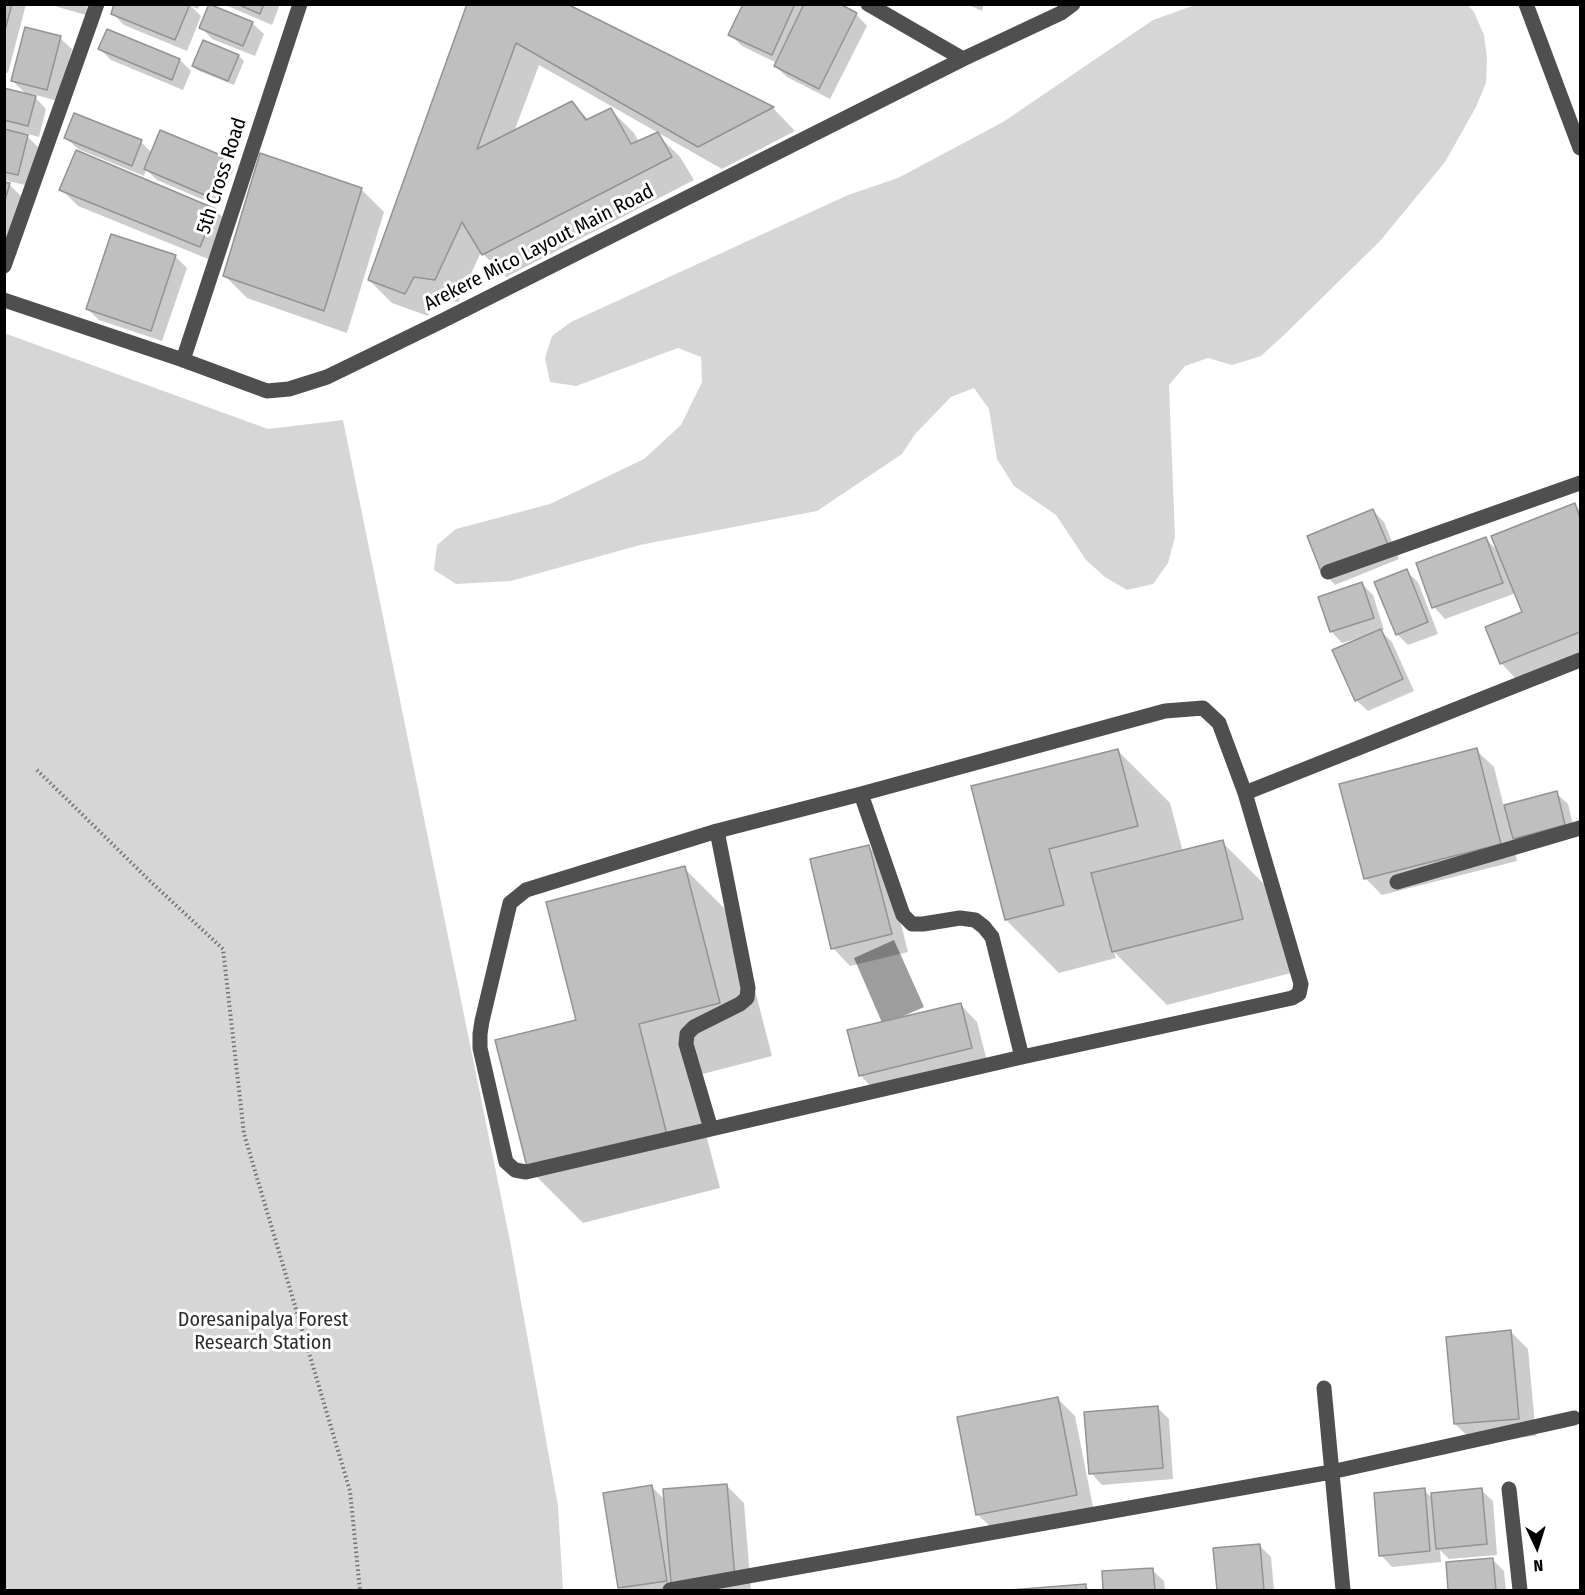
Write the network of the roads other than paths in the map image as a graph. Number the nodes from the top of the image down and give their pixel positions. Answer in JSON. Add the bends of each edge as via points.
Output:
{"nodes":[{"id":1,"x":97,"y":4,"type":"edge"},
{"id":2,"x":300,"y":4,"type":"edge"},
{"id":3,"x":868,"y":4,"type":"edge"},
{"id":4,"x":1072,"y":4,"type":"edge"},
{"id":5,"x":1526,"y":4,"type":"edge"},
{"id":6,"x":963,"y":59,"type":"junction"},
{"id":7,"x":1581,"y":148,"type":"edge"},
{"id":8,"x":4,"y":266,"type":"edge"},
{"id":9,"x":4,"y":300,"type":"edge"},
{"id":10,"x":183,"y":360,"type":"junction"},
{"id":11,"x":1581,"y":483,"type":"edge"},
{"id":12,"x":1328,"y":572,"type":"dead end"},
{"id":13,"x":1581,"y":660,"type":"edge"},
{"id":14,"x":1245,"y":793,"type":"junction"},
{"id":15,"x":861,"y":794,"type":"junction"},
{"id":16,"x":1581,"y":828,"type":"edge"},
{"id":17,"x":717,"y":831,"type":"junction"},
{"id":18,"x":1397,"y":882,"type":"dead end"},
{"id":19,"x":1022,"y":1058,"type":"junction"},
{"id":20,"x":711,"y":1129,"type":"junction"},
{"id":21,"x":1324,"y":1388,"type":"dead end"},
{"id":22,"x":1574,"y":1418,"type":"dead end"},
{"id":23,"x":1331,"y":1473,"type":"junction"},
{"id":24,"x":1509,"y":1489,"type":"dead end"},
{"id":25,"x":670,"y":1590,"type":"edge"},
{"id":26,"x":1343,"y":1590,"type":"edge"},
{"id":27,"x":1520,"y":1590,"type":"edge"}],
"edges":[{"from":1,"to":8,"type":"street"},
{"from":2,"to":10,"type":"street","name":"5th Cross Road"},
{"from":3,"to":6,"type":"street"},
{"from":4,"to":6,"type":"street","name":"Arekere Mico Layout Main Road"},
{"from":5,"to":7,"type":"street"},
{"from":6,"to":10,"type":"street","name":"Arekere Mico Layout Main Road","via":[[327,376],[289,389],[267,391]]},
{"from":9,"to":10,"type":"street","name":"Arekere Mico Layout Main Road"},
{"from":11,"to":12,"type":"street"},
{"from":13,"to":14,"type":"street"},
{"from":14,"to":15,"type":"street","via":[[1219,723],[1203,708],[1165,711]]},
{"from":14,"to":19,"type":"street","via":[[1301,984],[1299,994]]},
{"from":15,"to":17,"type":"street"},
{"from":15,"to":19,"type":"street","via":[[903,915],[912,924],[975,920],[992,937]]},
{"from":16,"to":18,"type":"street"},
{"from":17,"to":20,"type":"street","via":[[748,988],[747,998],[740,1004],[687,1034],[686,1044]]},
{"from":17,"to":20,"type":"street","via":[[526,890],[510,903],[480,1041],[506,1162],[515,1170],[526,1172]]},
{"from":19,"to":20,"type":"street"},
{"from":21,"to":23,"type":"street"},
{"from":22,"to":23,"type":"street"},
{"from":23,"to":25,"type":"street"},
{"from":23,"to":26,"type":"street"},
{"from":24,"to":27,"type":"street"}]}
